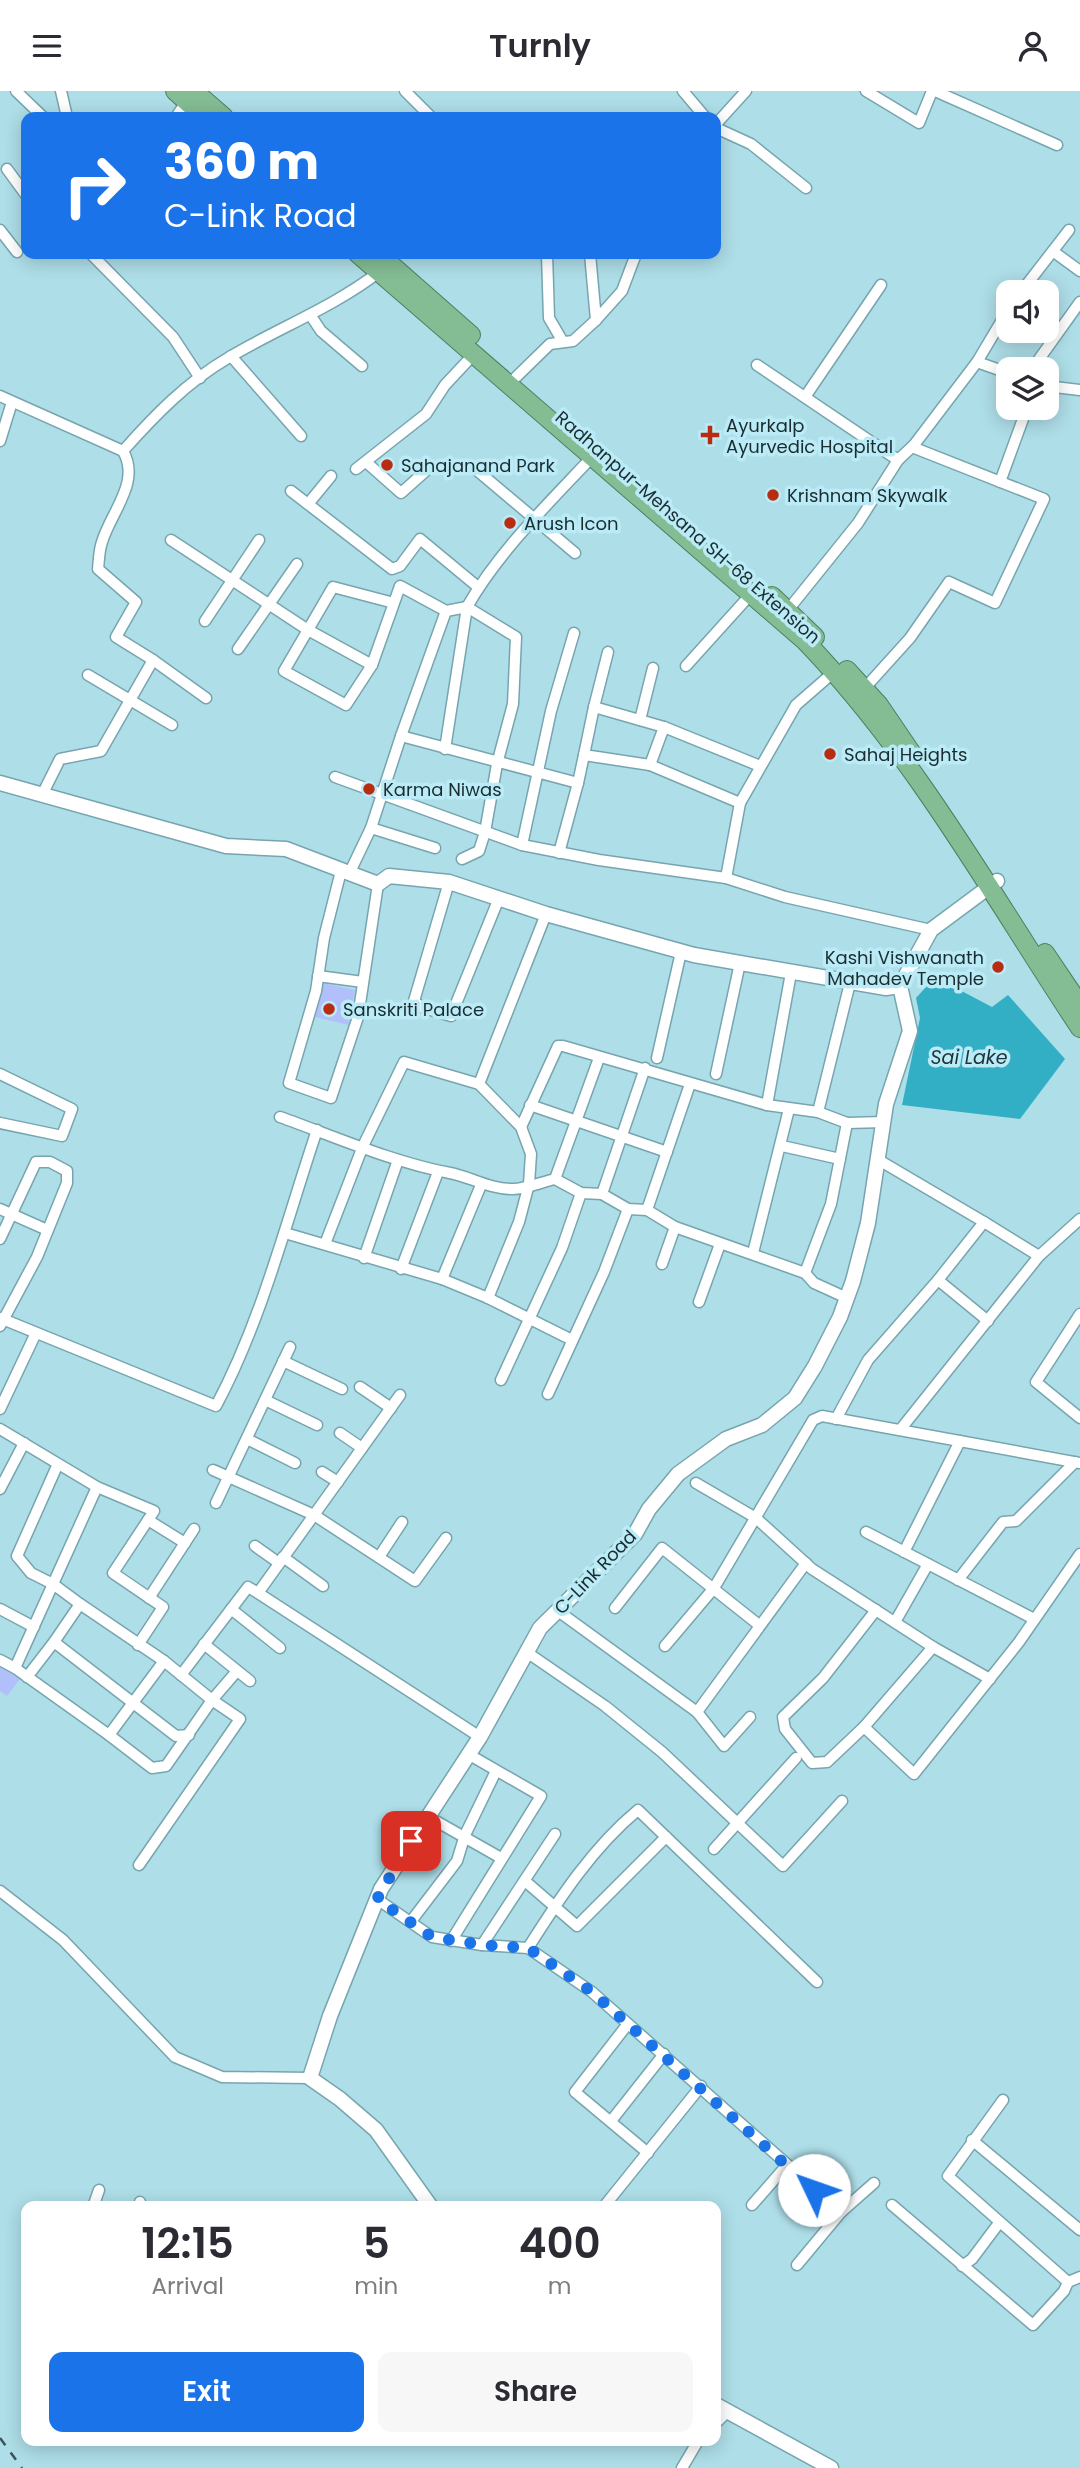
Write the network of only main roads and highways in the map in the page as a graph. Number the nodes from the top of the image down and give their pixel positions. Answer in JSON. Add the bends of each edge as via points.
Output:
{"nodes":[{"id":1,"x":187,"y":94,"type":"edge"},
{"id":2,"x":200,"y":112,"type":"edge"},
{"id":3,"x":216,"y":112,"type":"edge"},
{"id":4,"x":379,"y":263,"type":"edge"},
{"id":5,"x":513,"y":380,"type":"junction"},
{"id":6,"x":992,"y":884,"type":"junction"},
{"id":7,"x":1080,"y":1005,"type":"edge"},
{"id":8,"x":1080,"y":1028,"type":"edge"}],
"edges":[{"from":1,"to":2,"type":"highway"},
{"from":1,"to":3,"type":"highway"},
{"from":4,"to":5,"type":"highway","name":"Radhanpur-Mehsana SH-68 Extension"},
{"from":4,"to":5,"type":"highway","via":[[474,354]]},
{"from":5,"to":6,"type":"highway","via":[[592,457],[835,671]]},
{"from":5,"to":6,"type":"highway","name":"Radhanpur-Mehsana SH-68 Extension","via":[[788,610],[864,689],[879,705]]},
{"from":6,"to":7,"type":"highway","name":"Radhanpur-Mehsana SH-68 Extension"},
{"from":6,"to":8,"type":"highway"}]}
